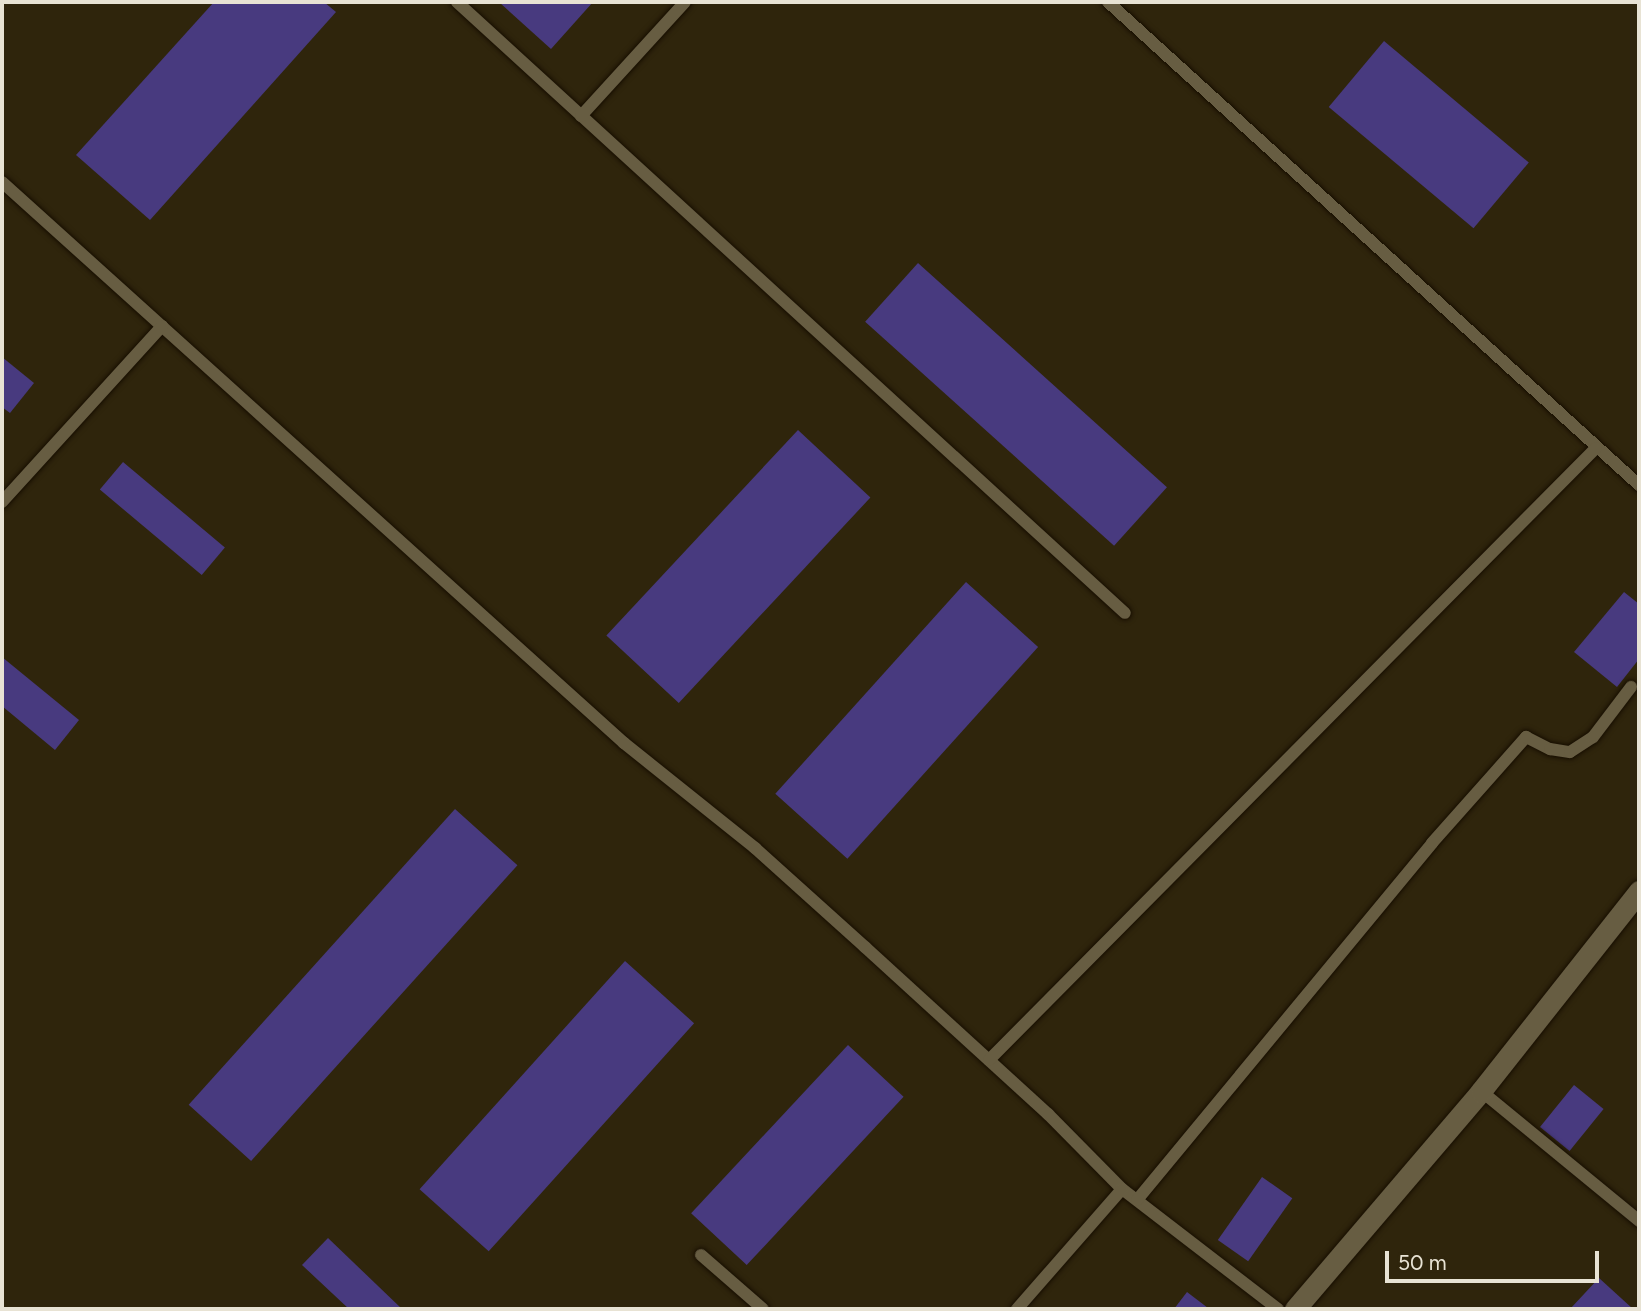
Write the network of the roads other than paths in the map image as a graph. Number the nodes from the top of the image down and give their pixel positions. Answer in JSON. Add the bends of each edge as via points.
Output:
{"nodes":[{"id":1,"x":457,"y":2,"type":"edge"},
{"id":2,"x":685,"y":2,"type":"edge"},
{"id":3,"x":1108,"y":2,"type":"edge"},
{"id":4,"x":581,"y":116,"type":"junction"},
{"id":5,"x":2,"y":182,"type":"edge"},
{"id":6,"x":162,"y":326,"type":"junction"},
{"id":7,"x":1596,"y":448,"type":"junction"},
{"id":8,"x":1639,"y":485,"type":"edge"},
{"id":9,"x":2,"y":502,"type":"edge"},
{"id":10,"x":1125,"y":613,"type":"dead end"},
{"id":11,"x":1631,"y":687,"type":"dead end"},
{"id":12,"x":1639,"y":891,"type":"edge"},
{"id":13,"x":989,"y":1060,"type":"junction"},
{"id":14,"x":1481,"y":1091,"type":"junction"},
{"id":15,"x":1122,"y":1189,"type":"junction"},
{"id":16,"x":1137,"y":1200,"type":"junction"},
{"id":17,"x":1639,"y":1219,"type":"edge"},
{"id":18,"x":701,"y":1255,"type":"dead end"},
{"id":19,"x":763,"y":1309,"type":"edge"},
{"id":20,"x":1017,"y":1309,"type":"edge"},
{"id":21,"x":1278,"y":1309,"type":"edge"},
{"id":22,"x":1296,"y":1309,"type":"edge"}],
"edges":[{"from":1,"to":4,"type":"lane"},
{"from":2,"to":4,"type":"lane"},
{"from":3,"to":7,"type":"lane"},
{"from":4,"to":10,"type":"lane"},
{"from":5,"to":6,"type":"lane"},
{"from":6,"to":9,"type":"lane"},
{"from":6,"to":13,"type":"lane","via":[[624,743],[755,848]]},
{"from":7,"to":8,"type":"lane"},
{"from":7,"to":13,"type":"lane"},
{"from":11,"to":16,"type":"lane","via":[[1593,737],[1570,752],[1550,750],[1526,737],[1432,843]]},
{"from":12,"to":14,"type":"street"},
{"from":13,"to":15,"type":"lane"},
{"from":14,"to":17,"type":"lane"},
{"from":14,"to":22,"type":"street"},
{"from":15,"to":16,"type":"lane"},
{"from":15,"to":20,"type":"lane"},
{"from":16,"to":21,"type":"lane"},
{"from":18,"to":19,"type":"lane"}]}
